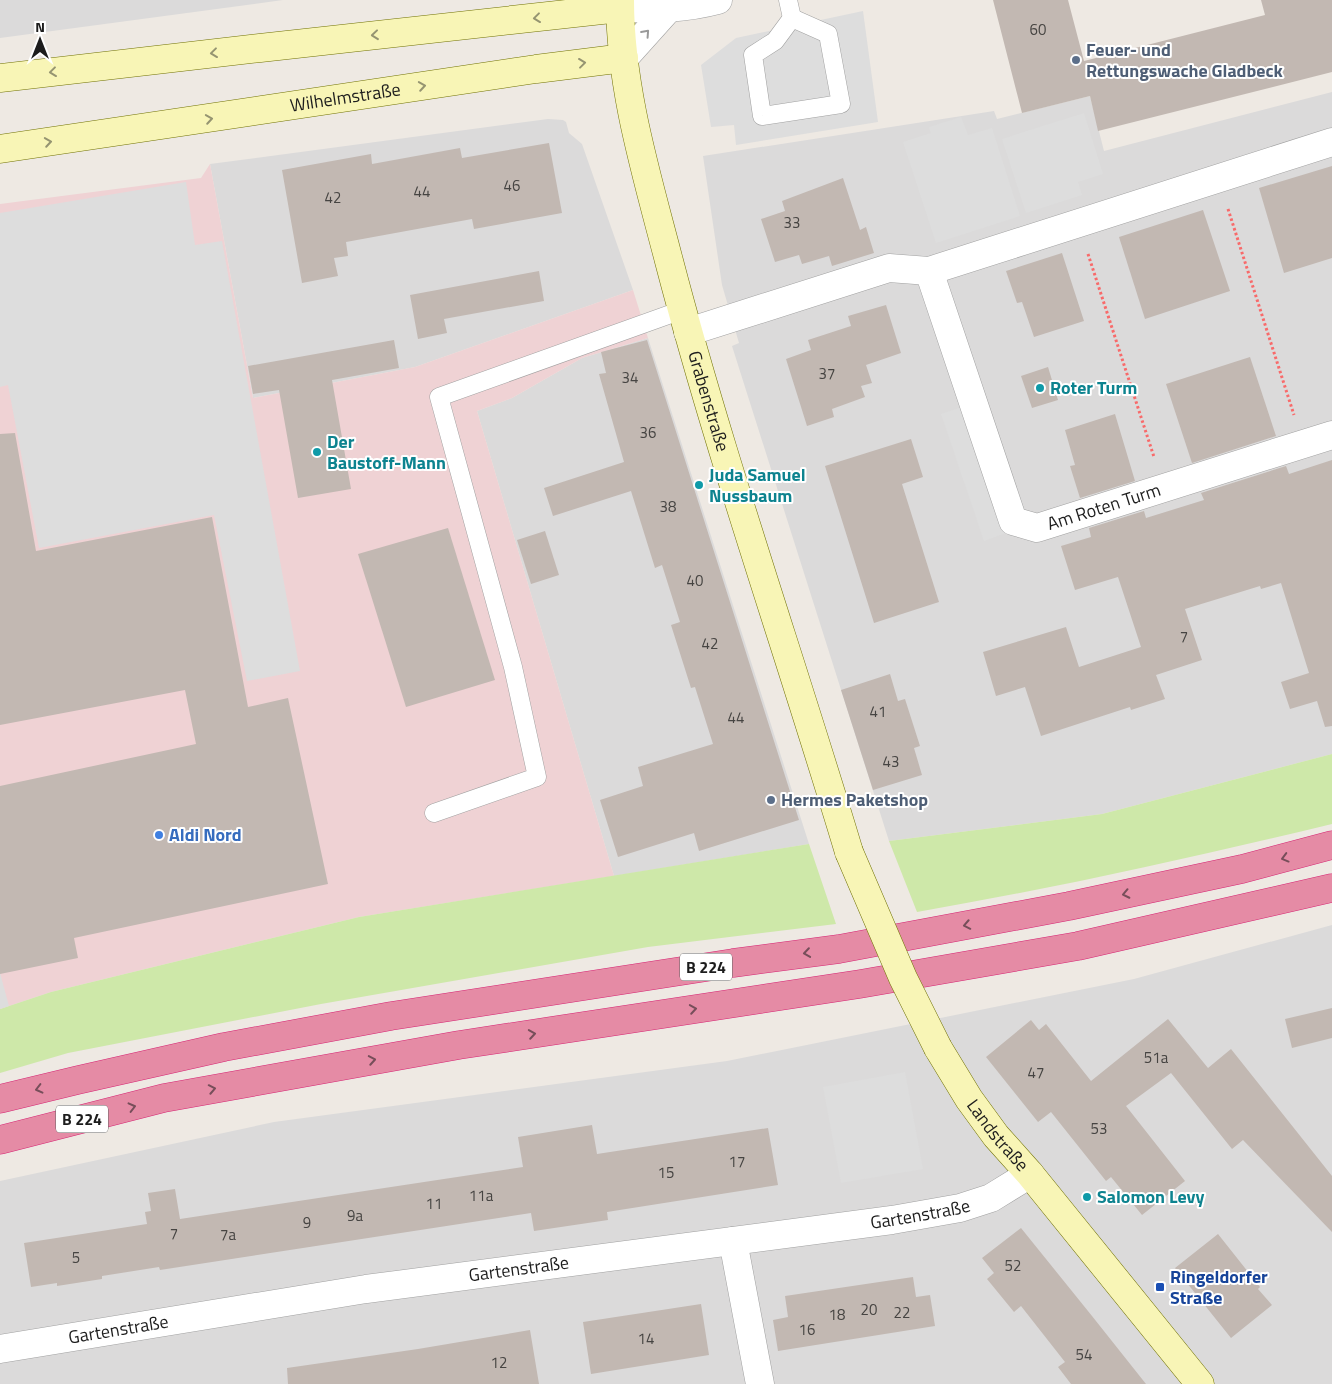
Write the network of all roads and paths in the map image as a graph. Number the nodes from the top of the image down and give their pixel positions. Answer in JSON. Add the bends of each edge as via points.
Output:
{"nodes":[{"id":1,"x":718,"y":0,"type":"edge"},
{"id":2,"x":788,"y":0,"type":"edge"},
{"id":3,"x":620,"y":4,"type":"edge"},
{"id":4,"x":668,"y":9,"type":"junction"},
{"id":5,"x":792,"y":18,"type":"junction"},
{"id":6,"x":624,"y":58,"type":"junction"},
{"id":7,"x":0,"y":78,"type":"edge"},
{"id":8,"x":1332,"y":142,"type":"edge"},
{"id":9,"x":0,"y":149,"type":"edge"},
{"id":10,"x":1219,"y":179,"type":"junction"},
{"id":11,"x":1078,"y":224,"type":"junction"},
{"id":12,"x":929,"y":271,"type":"junction"},
{"id":13,"x":685,"y":321,"type":"junction"},
{"id":14,"x":1332,"y":435,"type":"edge"},
{"id":15,"x":1303,"y":444,"type":"junction"},
{"id":16,"x":1165,"y":489,"type":"junction"},
{"id":17,"x":434,"y":813,"type":"dead end"},
{"id":18,"x":1332,"y":845,"type":"edge"},
{"id":19,"x":849,"y":852,"type":"joint"},
{"id":20,"x":1332,"y":888,"type":"edge"},
{"id":21,"x":0,"y":1099,"type":"edge"},
{"id":22,"x":0,"y":1140,"type":"edge"},
{"id":23,"x":1030,"y":1174,"type":"junction"},
{"id":24,"x":733,"y":1241,"type":"junction"},
{"id":25,"x":0,"y":1349,"type":"edge"},
{"id":26,"x":760,"y":1384,"type":"edge"},
{"id":27,"x":1200,"y":1384,"type":"edge"}],
"edges":[{"from":1,"to":4,"type":"street"},
{"from":2,"to":5,"type":"lane"},
{"from":3,"to":4,"type":"street"},
{"from":3,"to":6,"type":"street","name":"Grabenstraße"},
{"from":3,"to":7,"type":"street","one_way":true},
{"from":6,"to":4,"type":"street","one_way":true},
{"from":5,"to":5,"type":"lane","via":[[775,41],[753,55],[762,116],[841,104],[828,34]]},
{"from":9,"to":6,"type":"street","name":"Wilhelmstraße","one_way":true},
{"from":6,"to":13,"type":"street","name":"Grabenstraße","via":[[644,165]]},
{"from":8,"to":10,"type":"street"},
{"from":10,"to":11,"type":"street"},
{"from":10,"to":15,"type":"path"},
{"from":11,"to":12,"type":"street"},
{"from":11,"to":16,"type":"path"},
{"from":12,"to":13,"type":"street","via":[[889,268]]},
{"from":12,"to":16,"type":"street","name":"Am Roten Turm","via":[[1013,521],[1037,528]]},
{"from":13,"to":17,"type":"lane","via":[[439,397],[513,667],[537,777]]},
{"from":13,"to":19,"type":"street","name":"Grabenstraße"},
{"from":14,"to":15,"type":"street","name":"Am Roten Turm"},
{"from":15,"to":16,"type":"street","name":"Am Roten Turm"},
{"from":18,"to":21,"type":"highway","number":"B 224","one_way":true,"via":[[1242,869],[1069,906],[839,949],[382,1017],[224,1047]]},
{"from":19,"to":23,"type":"street","name":"Landstraße","bridge":true,"via":[[903,978],[938,1048],[996,1136]]},
{"from":22,"to":20,"type":"highway","number":"B 224","one_way":true,"via":[[164,1098],[459,1045],[860,984],[1078,946]]},
{"from":23,"to":24,"type":"street","name":"Gartenstraße","via":[[991,1198],[960,1208]]},
{"from":23,"to":27,"type":"street","name":"Landstraße"},
{"from":24,"to":25,"type":"street","name":"Gartenstraße","via":[[366,1289]]},
{"from":24,"to":26,"type":"street"}]}
